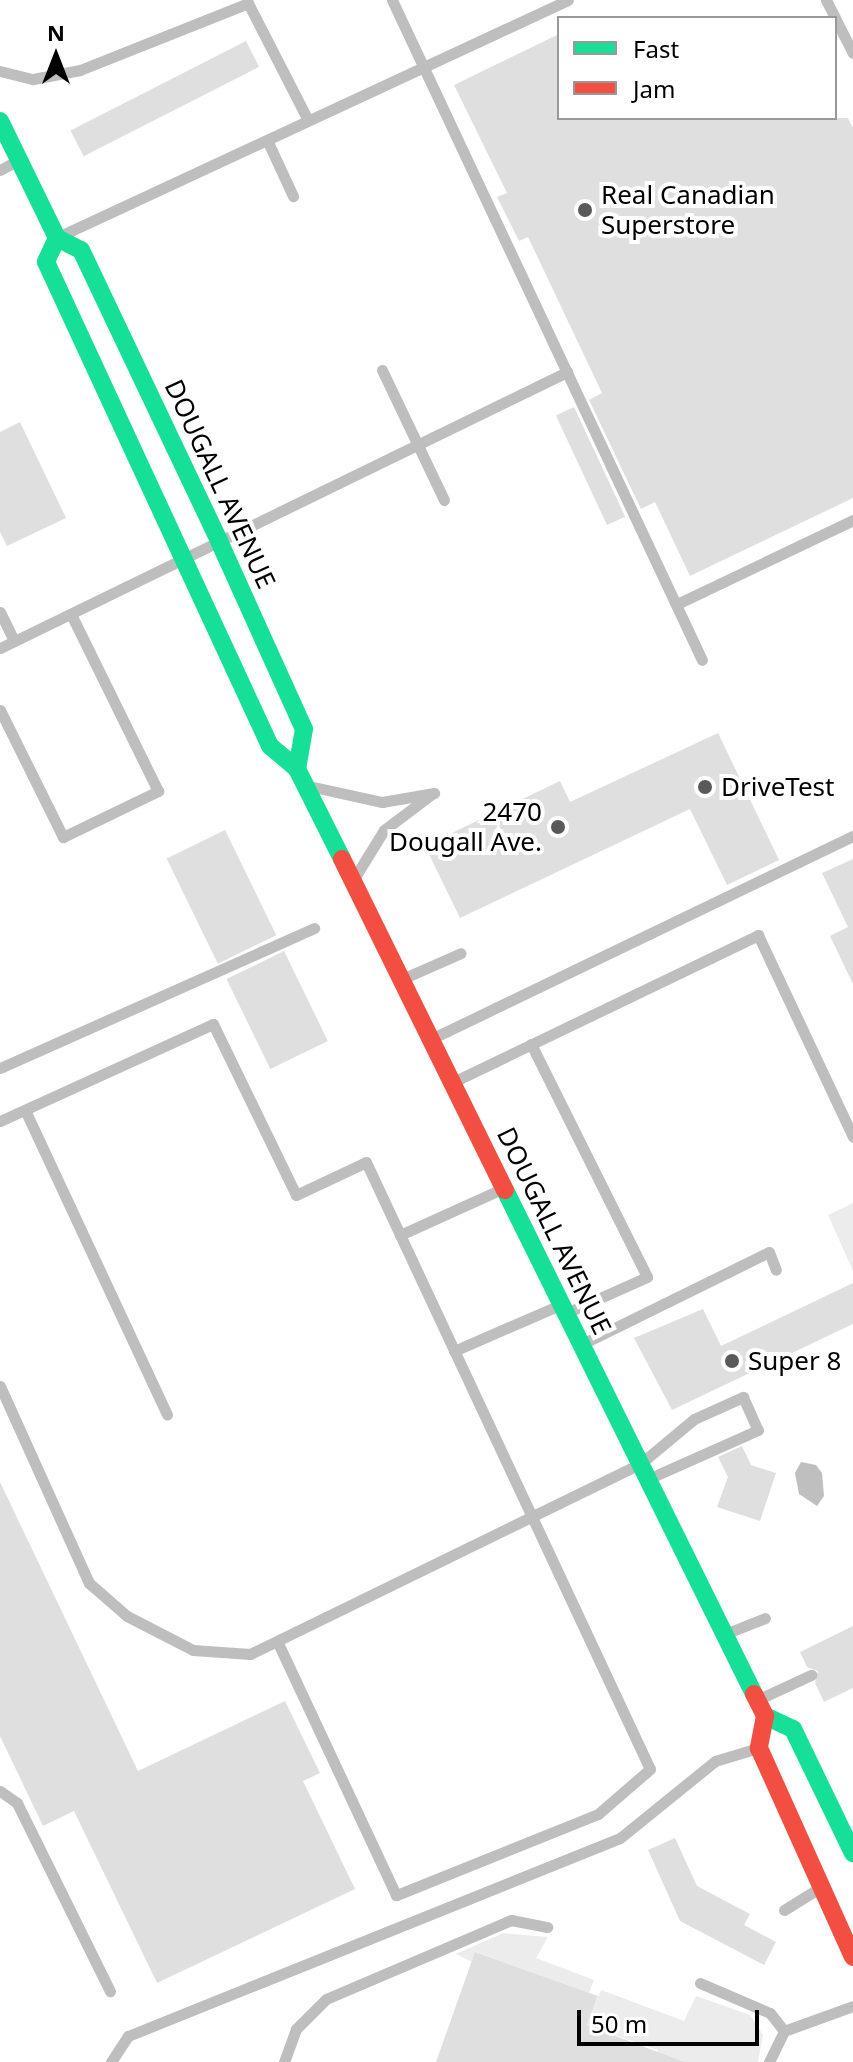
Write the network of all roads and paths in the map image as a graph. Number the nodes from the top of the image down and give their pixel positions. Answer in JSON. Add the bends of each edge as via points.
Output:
{"nodes":[{"id":1,"x":392,"y":0,"type":"edge"},
{"id":2,"x":568,"y":0,"type":"edge"},
{"id":3,"x":837,"y":22,"type":"edge"},
{"id":4,"x":853,"y":53,"type":"edge"},
{"id":5,"x":423,"y":67,"type":"junction"},
{"id":6,"x":0,"y":71,"type":"edge"},
{"id":7,"x":308,"y":120,"type":"junction"},
{"id":8,"x":0,"y":121,"type":"edge"},
{"id":9,"x":267,"y":140,"type":"junction"},
{"id":10,"x":19,"y":160,"type":"junction"},
{"id":11,"x":0,"y":170,"type":"edge"},
{"id":12,"x":293,"y":196,"type":"dead end"},
{"id":13,"x":57,"y":238,"type":"junction"},
{"id":14,"x":382,"y":370,"type":"dead end"},
{"id":15,"x":567,"y":372,"type":"junction"},
{"id":16,"x":418,"y":445,"type":"junction"},
{"id":17,"x":444,"y":500,"type":"dead end"},
{"id":18,"x":853,"y":520,"type":"edge"},
{"id":19,"x":219,"y":541,"type":"junction"},
{"id":20,"x":182,"y":559,"type":"junction"},
{"id":21,"x":677,"y":604,"type":"junction"},
{"id":22,"x":0,"y":612,"type":"edge"},
{"id":23,"x":71,"y":614,"type":"junction"},
{"id":24,"x":14,"y":641,"type":"junction"},
{"id":25,"x":0,"y":648,"type":"edge"},
{"id":26,"x":702,"y":660,"type":"dead end"},
{"id":27,"x":0,"y":710,"type":"edge"},
{"id":28,"x":301,"y":777,"type":"junction"},
{"id":29,"x":853,"y":836,"type":"edge"},
{"id":30,"x":353,"y":881,"type":"junction"},
{"id":31,"x":314,"y":928,"type":"dead end"},
{"id":32,"x":461,"y":953,"type":"dead end"},
{"id":33,"x":402,"y":979,"type":"junction"},
{"id":34,"x":431,"y":1039,"type":"junction"},
{"id":35,"x":531,"y":1044,"type":"junction"},
{"id":36,"x":0,"y":1068,"type":"edge"},
{"id":37,"x":452,"y":1083,"type":"junction"},
{"id":38,"x":25,"y":1110,"type":"junction"},
{"id":39,"x":0,"y":1121,"type":"edge"},
{"id":40,"x":853,"y":1137,"type":"edge"},
{"id":41,"x":504,"y":1188,"type":"junction"},
{"id":42,"x":400,"y":1235,"type":"junction"},
{"id":43,"x":776,"y":1270,"type":"dead end"},
{"id":44,"x":564,"y":1309,"type":"junction"},
{"id":45,"x":581,"y":1344,"type":"junction"},
{"id":46,"x":454,"y":1351,"type":"junction"},
{"id":47,"x":0,"y":1386,"type":"edge"},
{"id":48,"x":167,"y":1415,"type":"dead end"},
{"id":49,"x":644,"y":1472,"type":"junction"},
{"id":50,"x":531,"y":1517,"type":"junction"},
{"id":51,"x":765,"y":1618,"type":"dead end"},
{"id":52,"x":724,"y":1634,"type":"junction"},
{"id":53,"x":277,"y":1641,"type":"junction"},
{"id":54,"x":811,"y":1675,"type":"dead end"},
{"id":55,"x":761,"y":1708,"type":"junction"},
{"id":56,"x":759,"y":1748,"type":"junction"},
{"id":57,"x":0,"y":1791,"type":"edge"},
{"id":58,"x":835,"y":1844,"type":"edge"},
{"id":59,"x":843,"y":1876,"type":"dead end"},
{"id":60,"x":822,"y":1886,"type":"junction"},
{"id":61,"x":784,"y":1910,"type":"dead end"},
{"id":62,"x":547,"y":1927,"type":"dead end"},
{"id":63,"x":853,"y":1957,"type":"edge"},
{"id":64,"x":700,"y":1983,"type":"dead end"},
{"id":65,"x":110,"y":1991,"type":"dead end"},
{"id":66,"x":853,"y":2006,"type":"edge"},
{"id":67,"x":784,"y":2031,"type":"junction"},
{"id":68,"x":111,"y":2062,"type":"edge"},
{"id":69,"x":284,"y":2062,"type":"edge"},
{"id":70,"x":769,"y":2062,"type":"edge"}],
"edges":[{"from":1,"to":5,"type":"lane"},
{"from":2,"to":5,"type":"lane"},
{"from":3,"to":4,"type":"lane"},
{"from":5,"to":7,"type":"lane"},
{"from":5,"to":15,"type":"lane"},
{"from":6,"to":7,"type":"lane","via":[[33,79],[80,70],[248,3]]},
{"from":7,"to":9,"type":"lane"},
{"from":8,"to":10,"type":"street","name":"DOUGALL AVENUE"},
{"from":9,"to":12,"type":"lane"},
{"from":9,"to":13,"type":"lane"},
{"from":10,"to":11,"type":"lane"},
{"from":10,"to":13,"type":"street","name":"DOUGALL AVENUE"},
{"from":13,"to":19,"type":"street","name":"DOUGALL AVENUE","via":[[81,250]]},
{"from":13,"to":20,"type":"street","name":"DOUGALL AVENUE","via":[[46,262]]},
{"from":14,"to":16,"type":"lane"},
{"from":15,"to":16,"type":"lane"},
{"from":15,"to":21,"type":"lane"},
{"from":16,"to":17,"type":"lane"},
{"from":16,"to":19,"type":"lane"},
{"from":18,"to":21,"type":"lane"},
{"from":19,"to":20,"type":"lane"},
{"from":19,"to":28,"type":"street","name":"DOUGALL AVENUE","via":[[304,729]]},
{"from":20,"to":23,"type":"lane"},
{"from":20,"to":28,"type":"street","name":"DOUGALL AVENUE","via":[[270,746]]},
{"from":21,"to":26,"type":"lane"},
{"from":22,"to":24,"type":"lane"},
{"from":23,"to":24,"type":"lane"},
{"from":23,"to":27,"type":"lane","via":[[158,791],[63,837]]},
{"from":24,"to":25,"type":"lane"},
{"from":28,"to":30,"type":"street","name":"DOUGALL AVENUE"},
{"from":28,"to":30,"type":"lane","via":[[382,802],[434,793],[384,830]]},
{"from":29,"to":34,"type":"lane"},
{"from":30,"to":33,"type":"street","name":"DOUGALL AVENUE"},
{"from":31,"to":36,"type":"lane"},
{"from":32,"to":33,"type":"lane"},
{"from":33,"to":34,"type":"street","name":"DOUGALL AVENUE"},
{"from":34,"to":37,"type":"street","name":"DOUGALL AVENUE"},
{"from":35,"to":37,"type":"lane"},
{"from":35,"to":40,"type":"lane","via":[[758,935]]},
{"from":35,"to":44,"type":"lane","via":[[647,1277]]},
{"from":37,"to":41,"type":"street","name":"DOUGALL AVENUE"},
{"from":38,"to":39,"type":"lane"},
{"from":38,"to":42,"type":"lane","via":[[213,1024],[296,1195],[366,1162]]},
{"from":38,"to":48,"type":"lane"},
{"from":41,"to":42,"type":"lane"},
{"from":41,"to":44,"type":"street","name":"DOUGALL AVENUE"},
{"from":42,"to":46,"type":"lane"},
{"from":43,"to":45,"type":"lane","via":[[769,1252]]},
{"from":44,"to":45,"type":"street","name":"DOUGALL AVENUE"},
{"from":44,"to":46,"type":"lane"},
{"from":45,"to":49,"type":"street","name":"DOUGALL AVENUE"},
{"from":46,"to":50,"type":"lane"},
{"from":47,"to":53,"type":"lane","via":[[89,1583],[127,1616],[193,1650],[250,1654]]},
{"from":49,"to":49,"type":"lane","via":[[758,1430],[743,1397],[694,1419]]},
{"from":49,"to":50,"type":"lane"},
{"from":49,"to":52,"type":"street","name":"DOUGALL AVENUE"},
{"from":50,"to":53,"type":"lane"},
{"from":50,"to":53,"type":"lane","via":[[650,1769],[598,1814],[396,1895]]},
{"from":51,"to":52,"type":"lane"},
{"from":52,"to":55,"type":"street","name":"DOUGALL AVENUE"},
{"from":54,"to":55,"type":"lane"},
{"from":55,"to":56,"type":"street"},
{"from":55,"to":58,"type":"street","name":"DOUGALL AVENUE","via":[[793,1729]]},
{"from":56,"to":58,"type":"street","name":"DOUGALL AVENUE"},
{"from":56,"to":68,"type":"lane","via":[[715,1761],[620,1838],[128,2036]]},
{"from":57,"to":65,"type":"lane","via":[[17,1803]]},
{"from":58,"to":60,"type":"street","name":"DOUGALL AVENUE"},
{"from":59,"to":60,"type":"street"},
{"from":60,"to":61,"type":"lane"},
{"from":60,"to":63,"type":"street","name":"DOUGALL AVENUE"},
{"from":62,"to":69,"type":"lane","via":[[511,1920],[326,1999],[296,2029]]},
{"from":64,"to":67,"type":"lane","via":[[770,2013]]},
{"from":66,"to":67,"type":"lane"},
{"from":67,"to":70,"type":"lane"}]}
